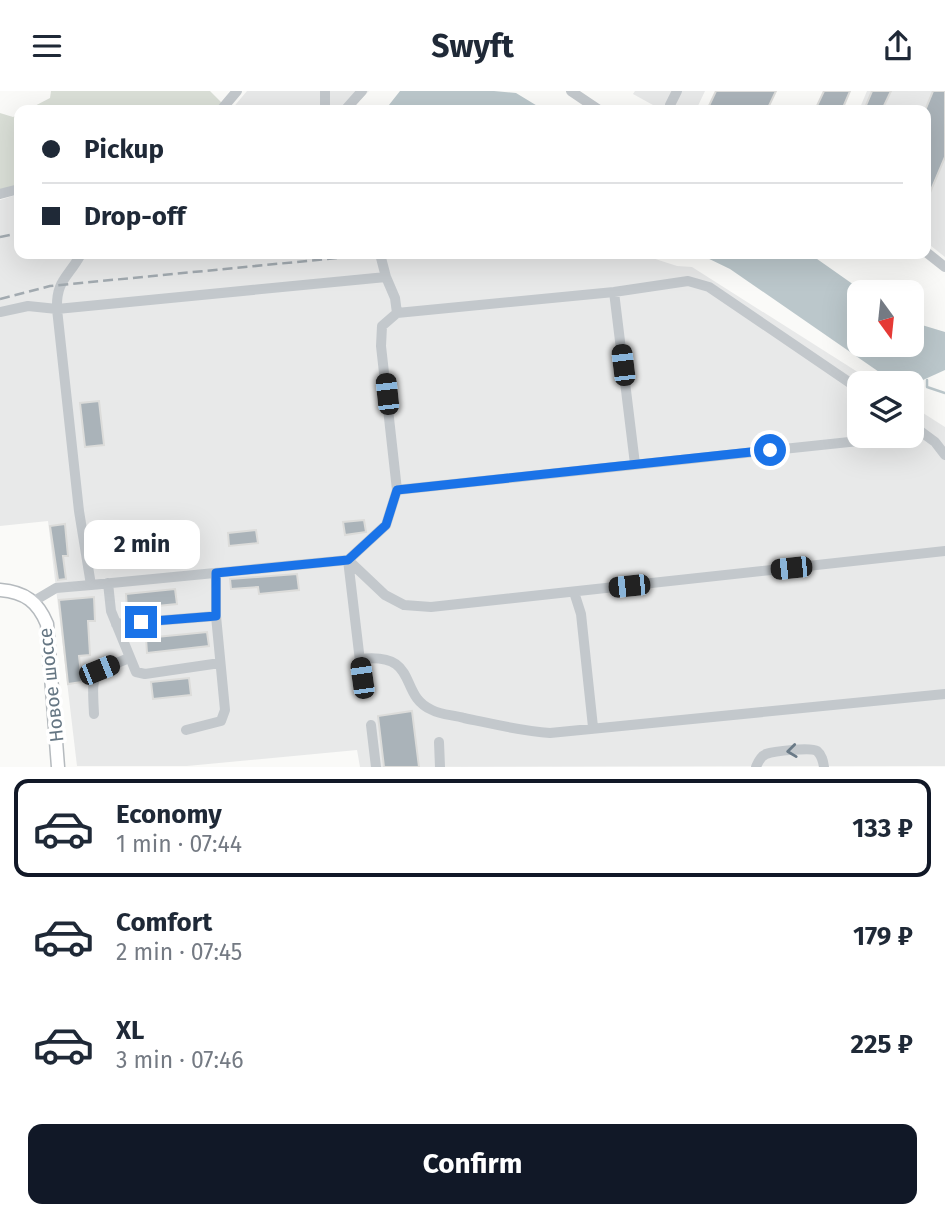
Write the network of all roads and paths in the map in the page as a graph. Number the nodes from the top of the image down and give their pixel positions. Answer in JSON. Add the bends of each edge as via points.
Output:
{"nodes":[{"id":1,"x":237,"y":91,"type":"edge"},
{"id":2,"x":362,"y":91,"type":"edge"},
{"id":3,"x":571,"y":91,"type":"edge"},
{"id":4,"x":225,"y":105,"type":"edge"},
{"id":5,"x":349,"y":105,"type":"edge"},
{"id":6,"x":591,"y":105,"type":"edge"},
{"id":7,"x":931,"y":256,"type":"edge"},
{"id":8,"x":78,"y":259,"type":"edge"},
{"id":9,"x":381,"y":259,"type":"edge"},
{"id":10,"x":945,"y":267,"type":"edge"},
{"id":11,"x":386,"y":277,"type":"junction"},
{"id":12,"x":614,"y":292,"type":"junction"},
{"id":13,"x":57,"y":309,"type":"junction"},
{"id":14,"x":0,"y":311,"type":"edge"},
{"id":15,"x":397,"y":313,"type":"junction"},
{"id":16,"x":847,"y":381,"type":"edge"},
{"id":17,"x":924,"y":436,"type":"edge"},
{"id":18,"x":847,"y":442,"type":"edge"},
{"id":19,"x":945,"y":455,"type":"edge"},
{"id":20,"x":635,"y":464,"type":"junction"},
{"id":21,"x":397,"y":490,"type":"junction"},
{"id":22,"x":945,"y":551,"type":"edge"},
{"id":23,"x":348,"y":560,"type":"junction"},
{"id":24,"x":216,"y":573,"type":"junction"},
{"id":25,"x":108,"y":583,"type":"junction"},
{"id":26,"x":92,"y":585,"type":"junction"},
{"id":27,"x":0,"y":590,"type":"edge"},
{"id":28,"x":574,"y":591,"type":"junction"},
{"id":29,"x":34,"y":601,"type":"junction"},
{"id":30,"x":216,"y":616,"type":"junction"},
{"id":31,"x":116,"y":624,"type":"junction"},
{"id":32,"x":129,"y":658,"type":"junction"},
{"id":33,"x":360,"y":659,"type":"junction"},
{"id":34,"x":220,"y":663,"type":"junction"},
{"id":35,"x":362,"y":678,"type":"dead end"},
{"id":36,"x":945,"y":694,"type":"edge"},
{"id":37,"x":94,"y":714,"type":"dead end"},
{"id":38,"x":370,"y":725,"type":"dead end"},
{"id":39,"x":593,"y":727,"type":"junction"},
{"id":40,"x":187,"y":730,"type":"dead end"},
{"id":41,"x":439,"y":742,"type":"dead end"},
{"id":42,"x":58,"y":767,"type":"edge"},
{"id":43,"x":376,"y":767,"type":"edge"},
{"id":44,"x":440,"y":767,"type":"edge"},
{"id":45,"x":756,"y":767,"type":"edge"},
{"id":46,"x":824,"y":767,"type":"edge"}],
"edges":[{"from":1,"to":4,"type":"street"},
{"from":2,"to":5,"type":"street"},
{"from":3,"to":6,"type":"street"},
{"from":7,"to":10,"type":"street"},
{"from":8,"to":13,"type":"street","via":[[58,285]]},
{"from":9,"to":11,"type":"street"},
{"from":11,"to":13,"type":"street"},
{"from":11,"to":15,"type":"street"},
{"from":12,"to":15,"type":"street"},
{"from":12,"to":16,"type":"street","via":[[688,282],[709,287]]},
{"from":12,"to":20,"type":"street"},
{"from":13,"to":14,"type":"street","via":[[28,306]]},
{"from":13,"to":26,"type":"street","via":[[79,511]]},
{"from":15,"to":21,"type":"street","via":[[382,326],[381,346]]},
{"from":17,"to":19,"type":"street"},
{"from":18,"to":20,"type":"street"},
{"from":20,"to":21,"type":"street"},
{"from":21,"to":23,"type":"street","via":[[386,525]]},
{"from":22,"to":28,"type":"street"},
{"from":23,"to":24,"type":"street"},
{"from":23,"to":28,"type":"street","via":[[404,605],[430,607]]},
{"from":23,"to":33,"type":"street"},
{"from":24,"to":25,"type":"street"},
{"from":24,"to":30,"type":"street"},
{"from":25,"to":26,"type":"street"},
{"from":25,"to":31,"type":"street"},
{"from":26,"to":29,"type":"street","via":[[56,588]]},
{"from":27,"to":29,"type":"main road","name":"Новое шоссе"},
{"from":28,"to":39,"type":"street","via":[[581,614]]},
{"from":29,"to":42,"type":"main road","name":"Новое шоссе","via":[[47,624]]},
{"from":30,"to":31,"type":"street"},
{"from":30,"to":34,"type":"street"},
{"from":31,"to":32,"type":"street"},
{"from":32,"to":34,"type":"street","via":[[136,672],[145,674]]},
{"from":32,"to":37,"type":"street","via":[[99,670],[92,680]]},
{"from":33,"to":35,"type":"street"},
{"from":33,"to":39,"type":"street","via":[[379,656],[399,665],[416,699],[431,710],[527,731]]},
{"from":34,"to":40,"type":"street","via":[[225,710],[221,721]]},
{"from":36,"to":39,"type":"street"},
{"from":38,"to":43,"type":"street"},
{"from":41,"to":44,"type":"street"},
{"from":46,"to":45,"type":"street","one_way":true,"via":[[817,752],[809,749],[766,754]]}]}
